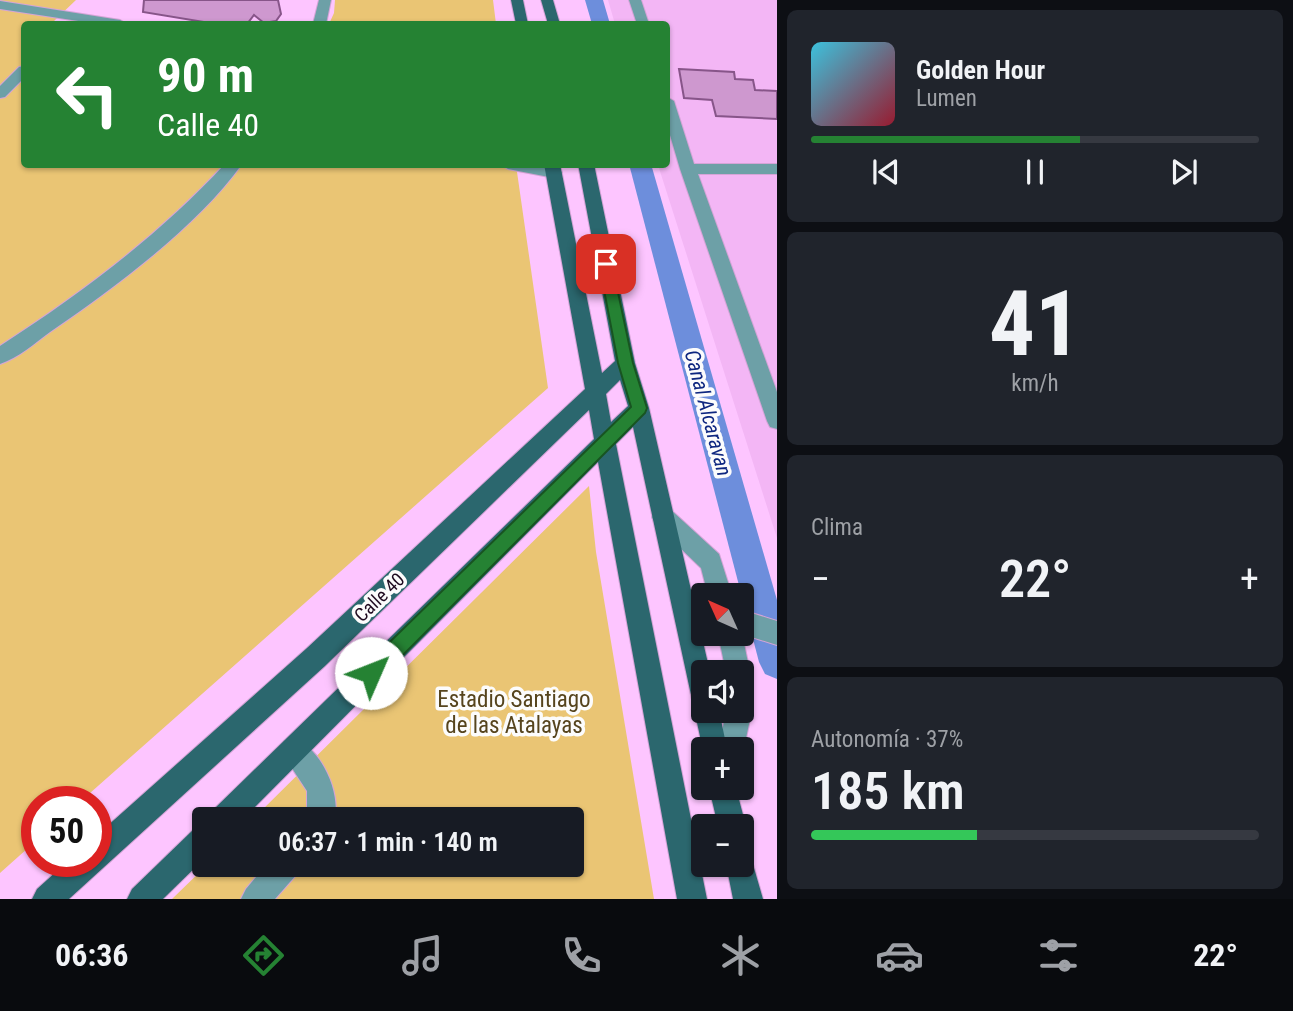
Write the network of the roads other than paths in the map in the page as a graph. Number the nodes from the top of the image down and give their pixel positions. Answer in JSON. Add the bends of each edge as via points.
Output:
{"nodes":[{"id":1,"x":325,"y":0,"type":"edge"},
{"id":2,"x":517,"y":0,"type":"edge"},
{"id":3,"x":547,"y":0,"type":"edge"},
{"id":4,"x":635,"y":0,"type":"edge"},
{"id":5,"x":0,"y":5,"type":"edge"},
{"id":6,"x":80,"y":17,"type":"edge"},
{"id":7,"x":103,"y":21,"type":"edge"},
{"id":8,"x":321,"y":21,"type":"edge"},
{"id":9,"x":521,"y":21,"type":"edge"},
{"id":10,"x":553,"y":21,"type":"edge"},
{"id":11,"x":642,"y":21,"type":"edge"},
{"id":12,"x":0,"y":68,"type":"edge"},
{"id":13,"x":21,"y":72,"type":"edge"},
{"id":14,"x":21,"y":75,"type":"edge"},
{"id":15,"x":0,"y":94,"type":"edge"},
{"id":16,"x":670,"y":111,"type":"edge"},
{"id":17,"x":229,"y":168,"type":"edge"},
{"id":18,"x":587,"y":168,"type":"edge"},
{"id":19,"x":553,"y":169,"type":"edge"},
{"id":20,"x":688,"y":169,"type":"junction"},
{"id":21,"x":777,"y":169,"type":"edge"},
{"id":22,"x":0,"y":356,"type":"edge"},
{"id":23,"x":625,"y":363,"type":"junction"},
{"id":24,"x":595,"y":391,"type":"junction"},
{"id":25,"x":639,"y":408,"type":"junction"},
{"id":26,"x":777,"y":421,"type":"edge"},
{"id":27,"x":606,"y":442,"type":"junction"},
{"id":28,"x":663,"y":517,"type":"junction"},
{"id":29,"x":717,"y":583,"type":"edge"},
{"id":30,"x":754,"y":626,"type":"edge"},
{"id":31,"x":777,"y":633,"type":"edge"},
{"id":32,"x":695,"y":660,"type":"edge"},
{"id":33,"x":293,"y":750,"type":"junction"},
{"id":34,"x":236,"y":807,"type":"edge"},
{"id":35,"x":324,"y":807,"type":"edge"},
{"id":36,"x":112,"y":841,"type":"edge"},
{"id":37,"x":192,"y":851,"type":"edge"},
{"id":38,"x":72,"y":877,"type":"edge"},
{"id":39,"x":275,"y":877,"type":"edge"},
{"id":40,"x":743,"y":877,"type":"edge"},
{"id":41,"x":47,"y":899,"type":"edge"},
{"id":42,"x":142,"y":899,"type":"edge"},
{"id":43,"x":256,"y":899,"type":"edge"},
{"id":44,"x":692,"y":899,"type":"edge"},
{"id":45,"x":748,"y":899,"type":"edge"}],
"edges":[{"from":1,"to":8,"type":"lane"},
{"from":2,"to":9,"type":"main road"},
{"from":3,"to":10,"type":"main road"},
{"from":4,"to":11,"type":"lane"},
{"from":5,"to":6,"type":"lane"},
{"from":6,"to":7,"type":"lane"},
{"from":12,"to":13,"type":"lane"},
{"from":14,"to":15,"type":"lane"},
{"from":16,"to":20,"type":"lane"},
{"from":17,"to":22,"type":"lane","via":[[131,262]]},
{"from":18,"to":23,"type":"main road"},
{"from":19,"to":24,"type":"main road"},
{"from":20,"to":21,"type":"lane"},
{"from":20,"to":26,"type":"lane"},
{"from":23,"to":24,"type":"main road","name":"Calle 40"},
{"from":23,"to":25,"type":"main road"},
{"from":24,"to":27,"type":"main road"},
{"from":24,"to":36,"type":"main road","name":"Calle 40","via":[[316,657]]},
{"from":25,"to":27,"type":"main road"},
{"from":25,"to":28,"type":"main road"},
{"from":27,"to":33,"type":"main road"},
{"from":27,"to":44,"type":"main road"},
{"from":28,"to":29,"type":"lane","via":[[711,562]]},
{"from":28,"to":32,"type":"main road"},
{"from":30,"to":31,"type":"lane"},
{"from":33,"to":34,"type":"main road"},
{"from":33,"to":35,"type":"lane","via":[[320,786]]},
{"from":37,"to":42,"type":"main road"},
{"from":38,"to":41,"type":"main road"},
{"from":39,"to":43,"type":"lane"},
{"from":40,"to":45,"type":"main road"}]}
